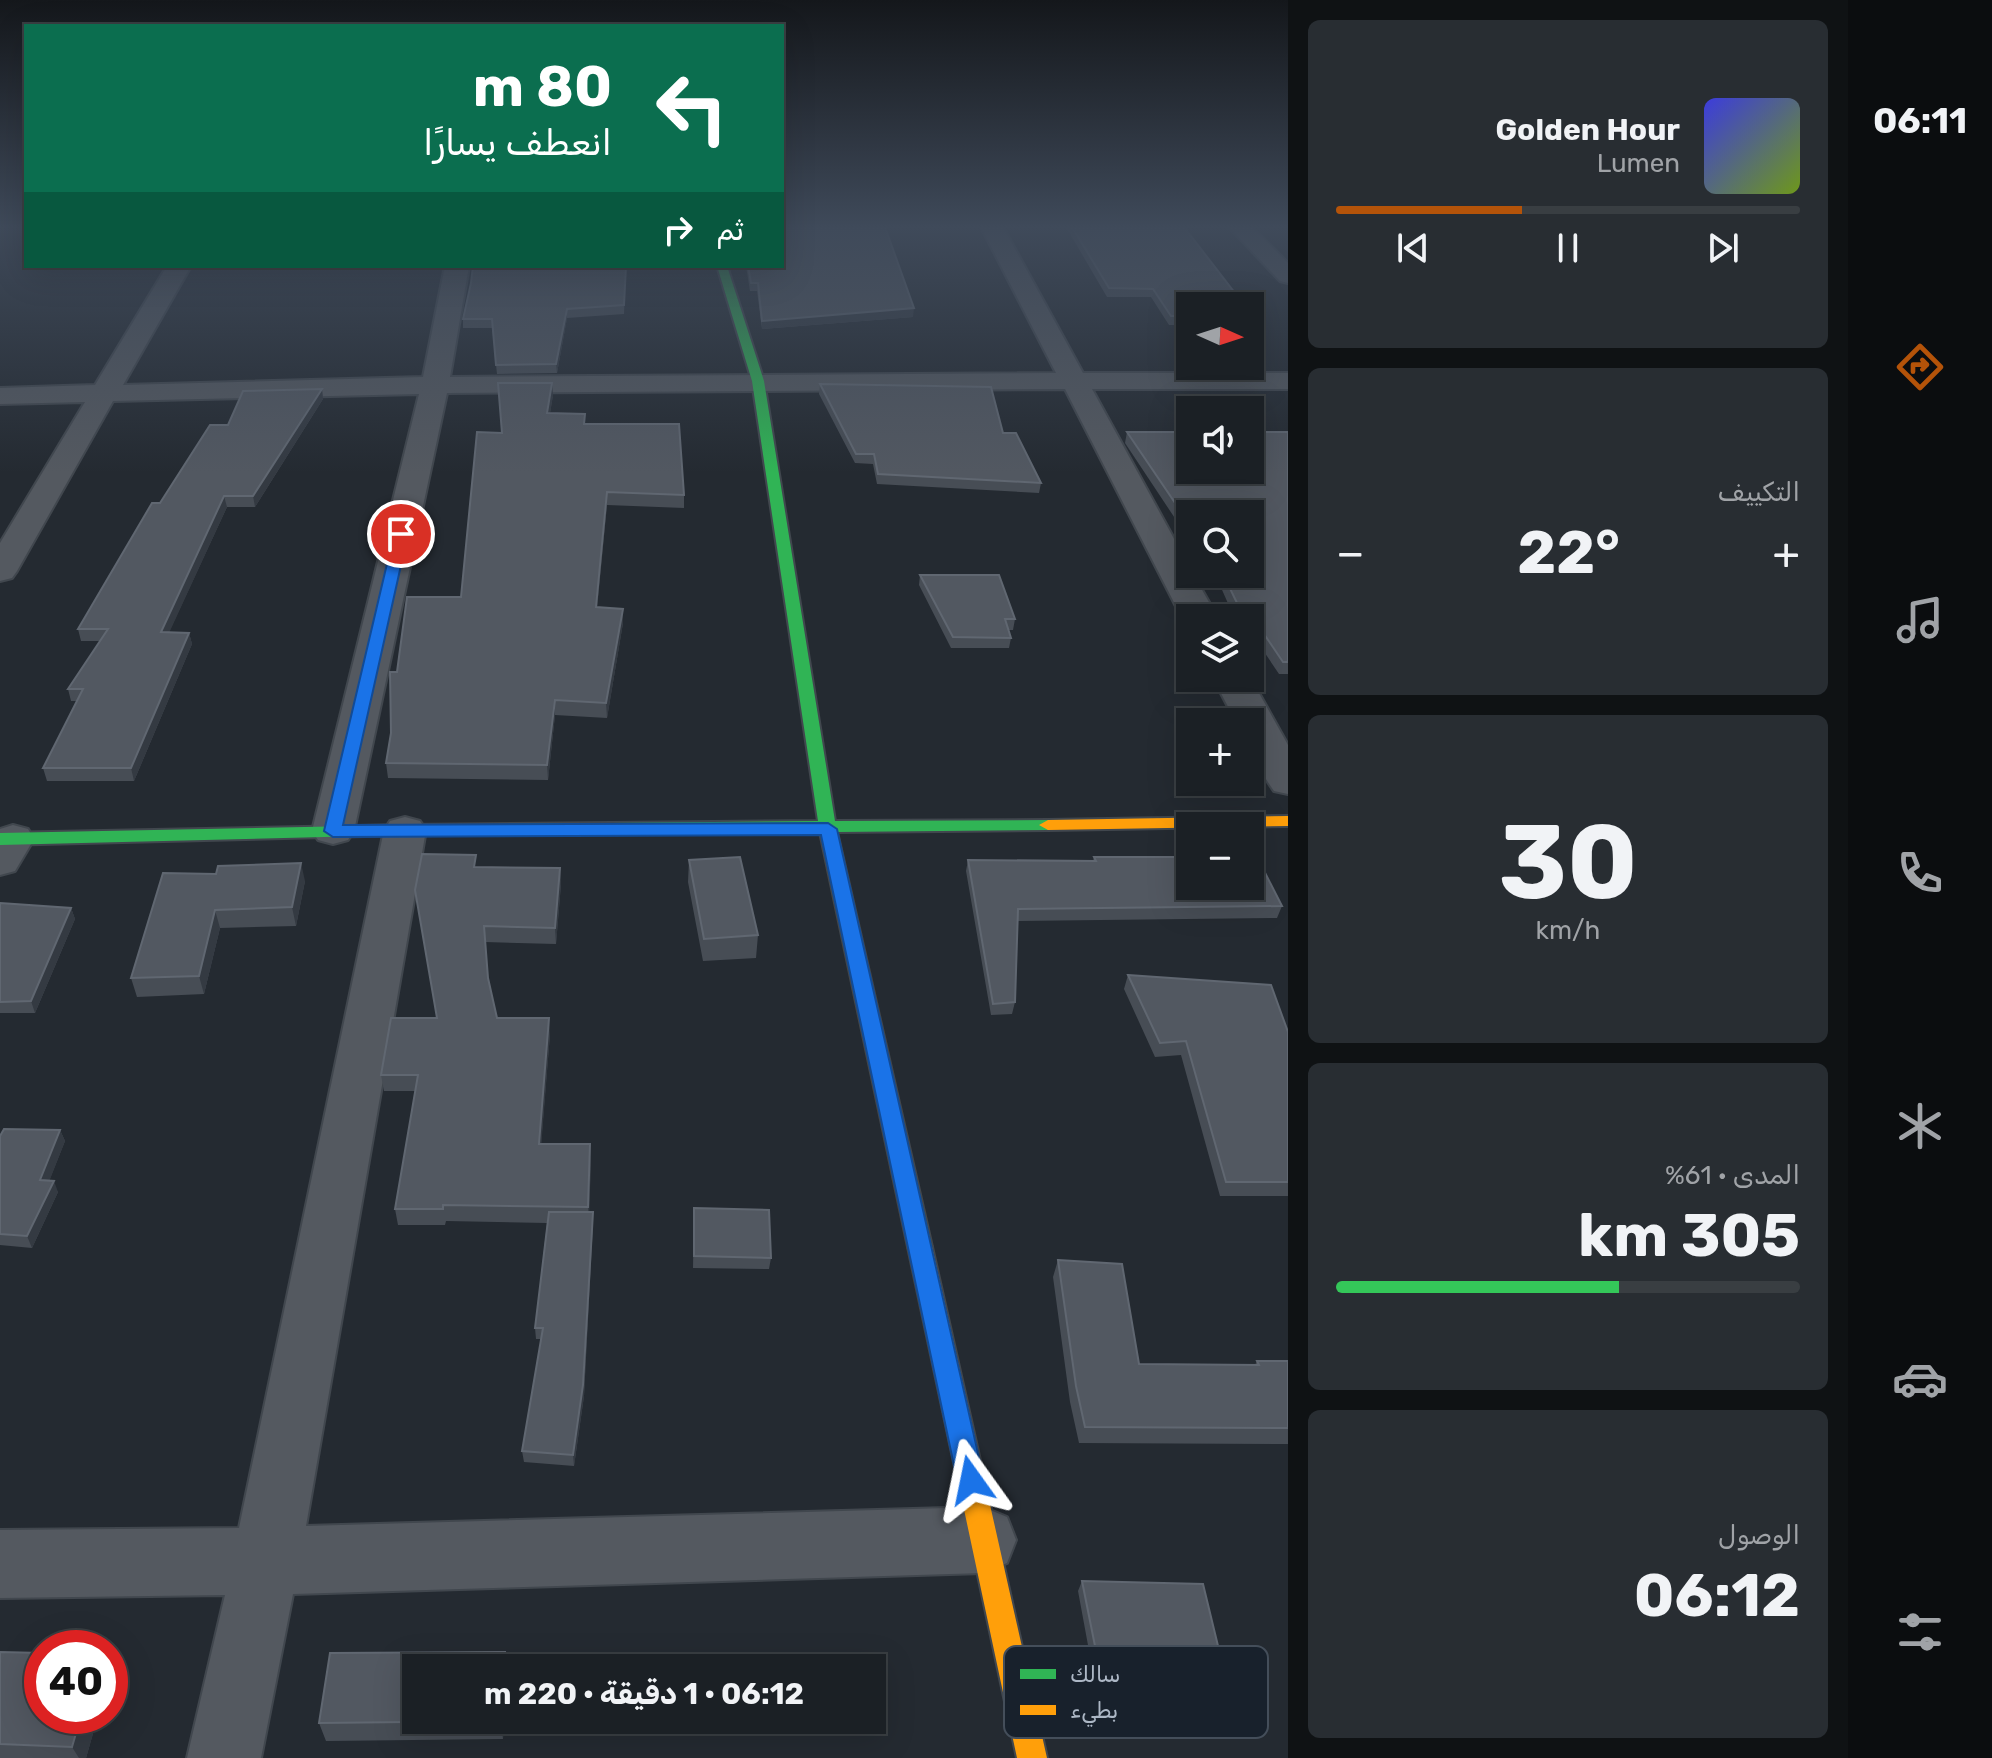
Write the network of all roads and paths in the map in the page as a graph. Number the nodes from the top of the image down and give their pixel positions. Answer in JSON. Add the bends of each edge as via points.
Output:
{"nodes":[{"id":1,"x":153,"y":309,"type":"edge"},
{"id":2,"x":449,"y":309,"type":"edge"},
{"id":3,"x":735,"y":309,"type":"edge"},
{"id":4,"x":1035,"y":309,"type":"edge"},
{"id":5,"x":758,"y":381,"type":"junction"},
{"id":6,"x":1073,"y":381,"type":"junction"},
{"id":7,"x":1288,"y":381,"type":"edge"},
{"id":8,"x":435,"y":385,"type":"junction"},
{"id":9,"x":101,"y":394,"type":"junction"},
{"id":10,"x":0,"y":396,"type":"edge"},
{"id":11,"x":0,"y":571,"type":"edge"},
{"id":12,"x":1192,"y":604,"type":"edge"},
{"id":13,"x":1240,"y":692,"type":"edge"},
{"id":14,"x":1288,"y":782,"type":"edge"},
{"id":15,"x":1288,"y":821,"type":"edge"},
{"id":16,"x":828,"y":829,"type":"junction"},
{"id":17,"x":405,"y":830,"type":"junction"},
{"id":18,"x":333,"y":831,"type":"junction"},
{"id":19,"x":4,"y":846,"type":"edge"},
{"id":20,"x":983,"y":1540,"type":"junction"},
{"id":21,"x":266,"y":1561,"type":"junction"},
{"id":22,"x":0,"y":1564,"type":"edge"},
{"id":23,"x":1007,"y":1646,"type":"edge"},
{"id":24,"x":1028,"y":1738,"type":"edge"},
{"id":25,"x":224,"y":1758,"type":"edge"},
{"id":26,"x":1032,"y":1758,"type":"edge"}],
"edges":[{"from":1,"to":9,"type":"street"},
{"from":2,"to":8,"type":"street"},
{"from":3,"to":5,"type":"street"},
{"from":4,"to":6,"type":"street"},
{"from":5,"to":6,"type":"street"},
{"from":5,"to":8,"type":"street"},
{"from":5,"to":16,"type":"street"},
{"from":6,"to":7,"type":"street"},
{"from":6,"to":12,"type":"street"},
{"from":8,"to":9,"type":"street"},
{"from":8,"to":18,"type":"street"},
{"from":9,"to":10,"type":"street"},
{"from":9,"to":11,"type":"street"},
{"from":13,"to":14,"type":"street"},
{"from":15,"to":16,"type":"street"},
{"from":16,"to":17,"type":"street"},
{"from":16,"to":20,"type":"street"},
{"from":17,"to":18,"type":"street"},
{"from":17,"to":21,"type":"street"},
{"from":18,"to":19,"type":"street"},
{"from":20,"to":21,"type":"street"},
{"from":20,"to":23,"type":"street"},
{"from":21,"to":22,"type":"street"},
{"from":21,"to":25,"type":"street"},
{"from":24,"to":26,"type":"street"}]}
